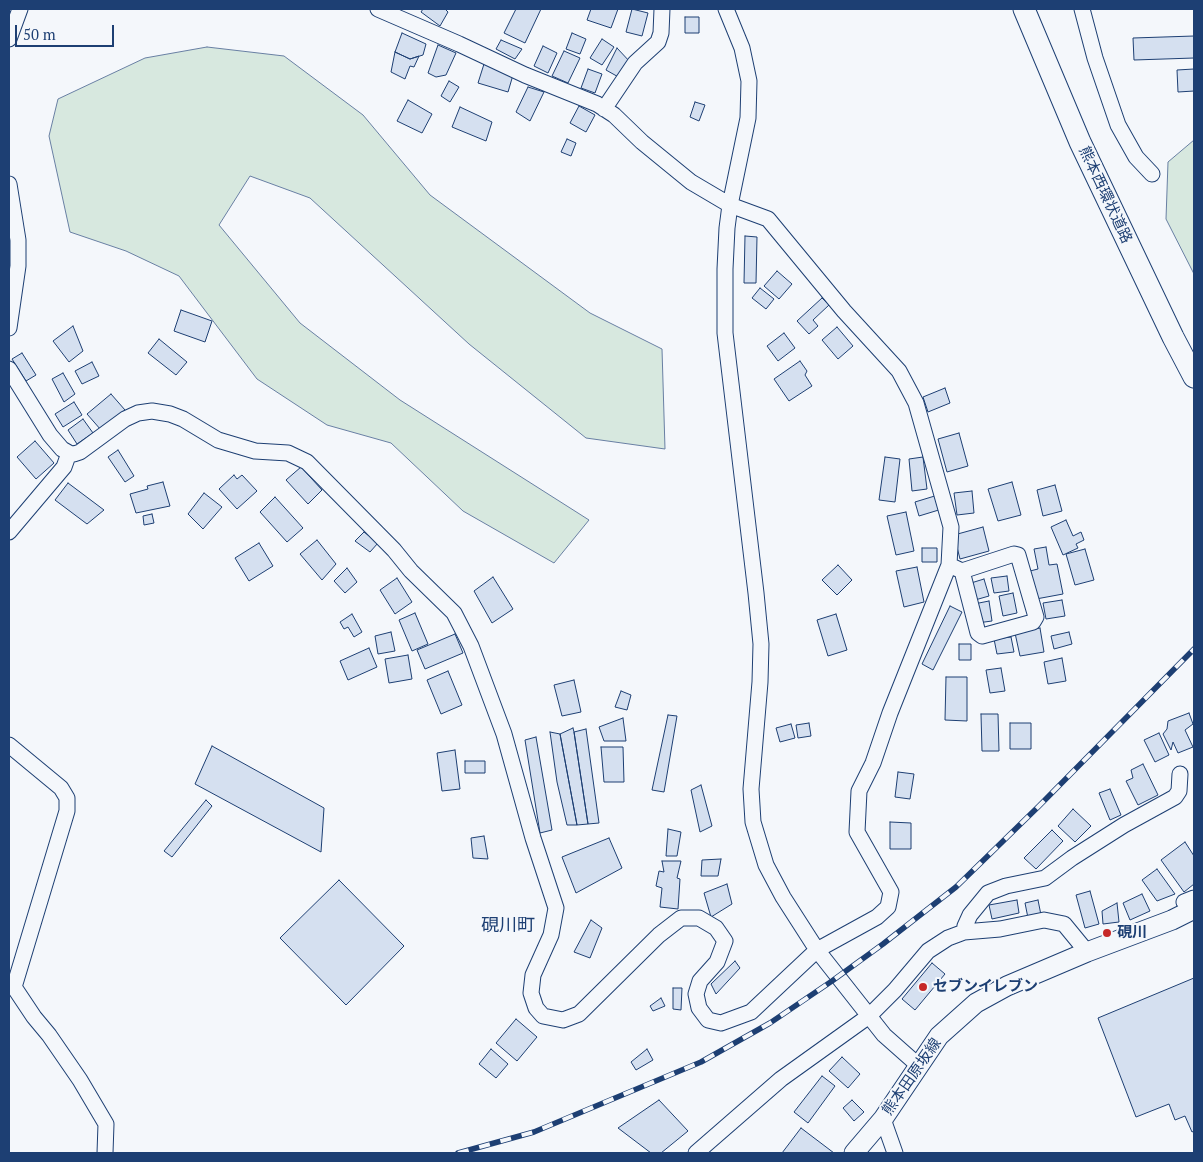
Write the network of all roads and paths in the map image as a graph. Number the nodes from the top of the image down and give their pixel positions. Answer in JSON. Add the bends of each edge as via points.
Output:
{"nodes":[{"id":1,"x":20,"y":9,"type":"edge"},
{"id":2,"x":378,"y":9,"type":"edge"},
{"id":3,"x":662,"y":9,"type":"edge"},
{"id":4,"x":726,"y":9,"type":"edge"},
{"id":5,"x":1024,"y":9,"type":"edge"},
{"id":6,"x":1082,"y":9,"type":"edge"},
{"id":7,"x":9,"y":39,"type":"edge"},
{"id":8,"x":604,"y":109,"type":"junction"},
{"id":9,"x":1152,"y":174,"type":"dead end"},
{"id":10,"x":9,"y":184,"type":"edge"},
{"id":11,"x":730,"y":205,"type":"junction"},
{"id":12,"x":9,"y":328,"type":"edge"},
{"id":13,"x":9,"y":369,"type":"edge"},
{"id":14,"x":1194,"y":378,"type":"edge"},
{"id":15,"x":69,"y":453,"type":"junction"},
{"id":16,"x":9,"y":532,"type":"edge"},
{"id":17,"x":955,"y":568,"type":"junction"},
{"id":18,"x":9,"y":744,"type":"edge"},
{"id":19,"x":1180,"y":774,"type":"dead end"},
{"id":20,"x":1191,"y":903,"type":"edge"},
{"id":21,"x":964,"y":932,"type":"junction"},
{"id":22,"x":817,"y":950,"type":"junction"},
{"id":23,"x":1087,"y":952,"type":"junction"},
{"id":24,"x":869,"y":1016,"type":"junction"},
{"id":25,"x":919,"y":1066,"type":"junction"},
{"id":26,"x":883,"y":1118,"type":"junction"},
{"id":27,"x":105,"y":1153,"type":"edge"},
{"id":28,"x":696,"y":1153,"type":"edge"},
{"id":29,"x":854,"y":1153,"type":"edge"},
{"id":30,"x":895,"y":1153,"type":"edge"}],
"edges":[{"from":1,"to":7,"type":"street"},
{"from":2,"to":8,"type":"street"},
{"from":3,"to":8,"type":"street","via":[[658,42],[635,63]]},
{"from":4,"to":11,"type":"street","via":[[742,48],[749,81],[748,118]]},
{"from":5,"to":14,"type":"highway","name":"熊本西環状道路","via":[[1080,142]]},
{"from":6,"to":9,"type":"street","via":[[1118,125],[1136,157]]},
{"from":8,"to":11,"type":"street","via":[[674,170]]},
{"from":10,"to":12,"type":"street","via":[[18,240],[18,266]]},
{"from":11,"to":17,"type":"street","via":[[768,219],[899,371],[916,403],[951,527]]},
{"from":11,"to":22,"type":"street","via":[[725,333],[761,644],[751,789],[753,822],[770,874]]},
{"from":13,"to":15,"type":"street","via":[[50,436]]},
{"from":15,"to":16,"type":"street","via":[[64,467]]},
{"from":15,"to":22,"type":"street","via":[[80,452],[125,419],[152,411],[183,419],[218,440],[234,445],[255,451],[288,453],[307,462],[454,613],[471,646],[504,734],[556,908],[551,935],[533,975],[531,993],[536,1008],[543,1016],[563,1020],[579,1014],[659,935],[681,918],[699,918],[707,922],[725,941],[717,962],[700,980],[696,994],[699,1008],[708,1020],[721,1023],[751,1012]]},
{"from":17,"to":17,"type":"street","via":[[978,634],[982,636],[1033,622],[1036,617],[1018,555]]},
{"from":17,"to":22,"type":"street","via":[[859,790],[857,832],[891,892],[888,907]]},
{"from":18,"to":27,"type":"street","via":[[61,788],[67,798],[67,811],[14,987],[80,1080],[106,1124]]},
{"from":19,"to":21,"type":"street","via":[[1178,791],[1168,802],[1072,858],[1045,878],[988,893],[970,915]]},
{"from":20,"to":23,"type":"main road","name":"熊本田原坂線","via":[[1172,920]]},
{"from":21,"to":23,"type":"street","via":[[1000,930],[1044,920],[1064,924]]},
{"from":21,"to":24,"type":"street","via":[[928,951],[896,990]]},
{"from":22,"to":24,"type":"street"},
{"from":23,"to":25,"type":"main road","name":"熊本田原坂線","via":[[1007,986],[976,1003],[939,1036]]},
{"from":24,"to":25,"type":"street","via":[[884,1035]]},
{"from":24,"to":28,"type":"street","via":[[781,1079]]},
{"from":25,"to":26,"type":"main road","name":"熊本田原坂線"},
{"from":26,"to":29,"type":"main road","name":"熊本田原坂線"},
{"from":26,"to":30,"type":"street"}]}
